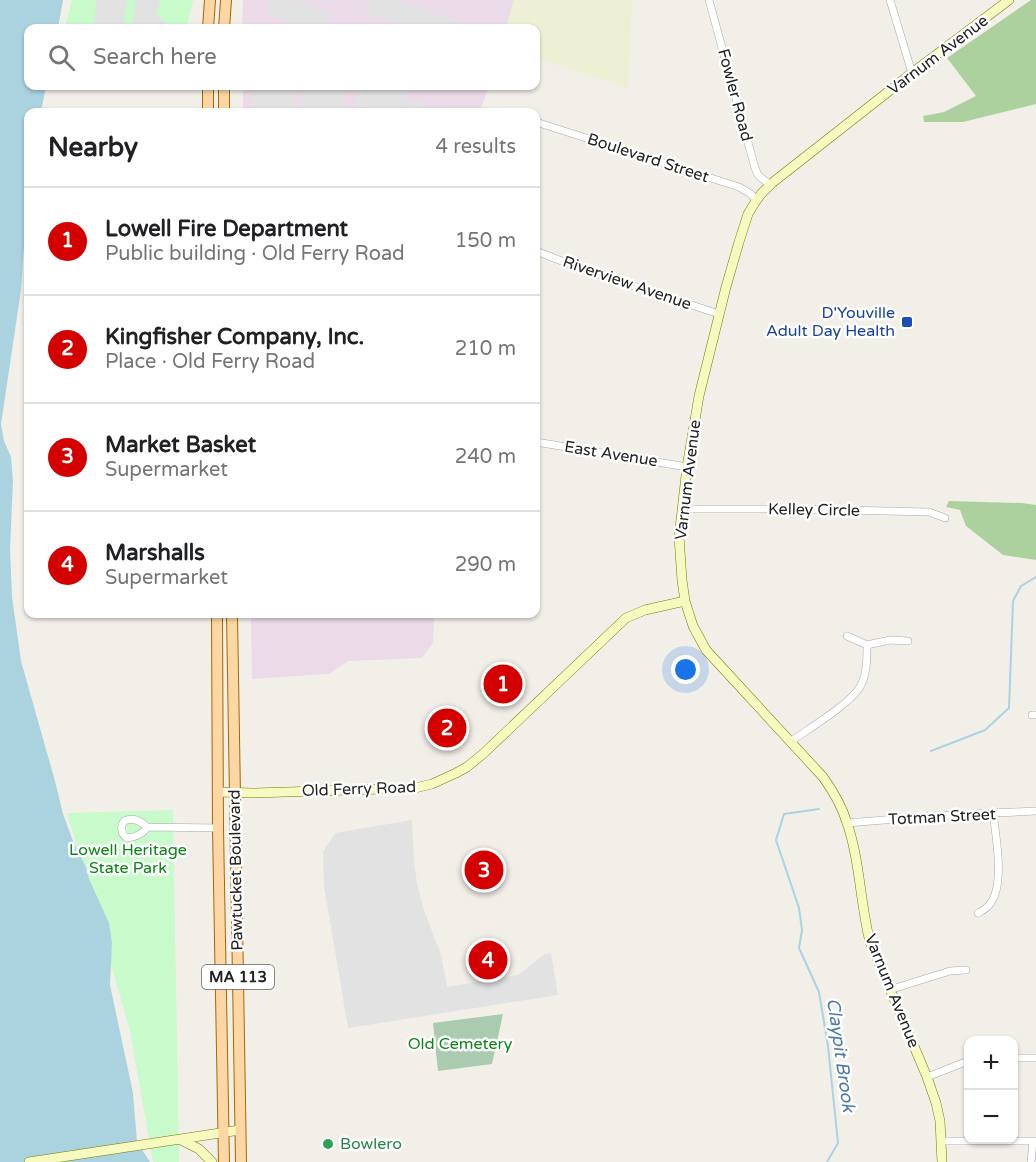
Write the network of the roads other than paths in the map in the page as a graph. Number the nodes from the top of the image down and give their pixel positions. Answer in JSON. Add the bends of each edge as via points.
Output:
{"nodes":[{"id":1,"x":210,"y":0,"type":"edge"},
{"id":2,"x":226,"y":0,"type":"edge"},
{"id":3,"x":709,"y":0,"type":"edge"},
{"id":4,"x":890,"y":0,"type":"edge"},
{"id":5,"x":1007,"y":1,"type":"edge"},
{"id":6,"x":208,"y":24,"type":"edge"},
{"id":7,"x":224,"y":24,"type":"edge"},
{"id":8,"x":912,"y":73,"type":"junction"},
{"id":9,"x":208,"y":90,"type":"edge"},
{"id":10,"x":224,"y":90,"type":"edge"},
{"id":11,"x":208,"y":108,"type":"edge"},
{"id":12,"x":224,"y":108,"type":"edge"},
{"id":13,"x":540,"y":123,"type":"edge"},
{"id":14,"x":770,"y":185,"type":"junction"},
{"id":15,"x":756,"y":200,"type":"junction"},
{"id":16,"x":540,"y":253,"type":"edge"},
{"id":17,"x":719,"y":314,"type":"junction"},
{"id":18,"x":540,"y":443,"type":"edge"},
{"id":19,"x":687,"y":467,"type":"junction"},
{"id":20,"x":682,"y":509,"type":"junction"},
{"id":21,"x":945,"y":518,"type":"dead end"},
{"id":22,"x":685,"y":601,"type":"junction"},
{"id":23,"x":217,"y":618,"type":"edge"},
{"id":24,"x":232,"y":618,"type":"edge"},
{"id":25,"x":847,"y":636,"type":"dead end"},
{"id":26,"x":908,"y":641,"type":"dead end"},
{"id":27,"x":867,"y":645,"type":"junction"},
{"id":28,"x":790,"y":742,"type":"junction"},
{"id":29,"x":235,"y":791,"type":"junction"},
{"id":30,"x":218,"y":792,"type":"junction"},
{"id":31,"x":1036,"y":811,"type":"edge"},
{"id":32,"x":993,"y":813,"type":"junction"},
{"id":33,"x":847,"y":823,"type":"junction"},
{"id":34,"x":147,"y":827,"type":"dead end"},
{"id":35,"x":218,"y":828,"type":"junction"},
{"id":36,"x":978,"y":913,"type":"dead end"},
{"id":37,"x":966,"y":970,"type":"dead end"},
{"id":38,"x":889,"y":990,"type":"junction"},
{"id":39,"x":1018,"y":1058,"type":"edge"},
{"id":40,"x":1036,"y":1058,"type":"edge"},
{"id":41,"x":964,"y":1063,"type":"edge"},
{"id":42,"x":927,"y":1077,"type":"junction"},
{"id":43,"x":240,"y":1131,"type":"junction"},
{"id":44,"x":224,"y":1133,"type":"junction"},
{"id":45,"x":180,"y":1140,"type":"junction"},
{"id":46,"x":942,"y":1141,"type":"junction"},
{"id":47,"x":1034,"y":1141,"type":"edge"},
{"id":48,"x":29,"y":1162,"type":"edge"},
{"id":49,"x":212,"y":1162,"type":"edge"},
{"id":50,"x":224,"y":1162,"type":"edge"},
{"id":51,"x":241,"y":1162,"type":"edge"},
{"id":52,"x":942,"y":1162,"type":"edge"},
{"id":53,"x":1032,"y":1162,"type":"edge"}],
"edges":[{"from":1,"to":6,"type":"main road"},
{"from":2,"to":7,"type":"main road"},
{"from":3,"to":14,"type":"street","name":"Fowler Road","via":[[755,168]]},
{"from":4,"to":8,"type":"street"},
{"from":5,"to":8,"type":"main road","name":"Varnum Avenue"},
{"from":8,"to":14,"type":"main road","name":"Varnum Avenue"},
{"from":9,"to":11,"type":"main road"},
{"from":10,"to":12,"type":"main road"},
{"from":13,"to":15,"type":"street","name":"Boulevard Street","via":[[739,187]]},
{"from":14,"to":15,"type":"main road","name":"Varnum Avenue"},
{"from":15,"to":17,"type":"main road","name":"Varnum Avenue","via":[[743,227]]},
{"from":16,"to":17,"type":"street","name":"Riverview Avenue"},
{"from":17,"to":19,"type":"main road","name":"Varnum Avenue"},
{"from":18,"to":19,"type":"street","name":"East Avenue"},
{"from":19,"to":20,"type":"main road","name":"Varnum Avenue"},
{"from":20,"to":21,"type":"street","name":"Kelley Circle","via":[[929,512]]},
{"from":20,"to":22,"type":"main road","name":"Varnum Avenue","via":[[680,553]]},
{"from":22,"to":28,"type":"main road","name":"Varnum Avenue","via":[[706,650]]},
{"from":22,"to":29,"type":"main road","name":"Old Ferry Road","via":[[626,618],[484,753],[467,767],[432,784],[390,790]]},
{"from":23,"to":30,"type":"main road","name":"Pawtucket Boulevard","number":"MA 113"},
{"from":24,"to":29,"type":"main road","name":"Pawtucket Boulevard","number":"MA 113"},
{"from":25,"to":27,"type":"street"},
{"from":26,"to":27,"type":"street"},
{"from":27,"to":28,"type":"street","via":[[861,686],[850,699]]},
{"from":28,"to":33,"type":"main road","name":"Varnum Avenue","via":[[823,777]]},
{"from":29,"to":30,"type":"main road","name":"Old Ferry Road"},
{"from":29,"to":43,"type":"main road","name":"Pawtucket Boulevard","number":"MA 113"},
{"from":30,"to":35,"type":"main road","name":"Pawtucket Boulevard","number":"MA 113"},
{"from":31,"to":32,"type":"street","name":"Totman Street"},
{"from":32,"to":33,"type":"street","name":"Totman Street"},
{"from":32,"to":36,"type":"street","via":[[997,891],[989,905]]},
{"from":33,"to":38,"type":"main road","name":"Varnum Avenue","via":[[867,931]]},
{"from":34,"to":35,"type":"street"},
{"from":35,"to":44,"type":"main road","name":"Pawtucket Boulevard","number":"MA 113"},
{"from":37,"to":38,"type":"street","via":[[950,971]]},
{"from":38,"to":42,"type":"main road","name":"Varnum Avenue"},
{"from":39,"to":40,"type":"street"},
{"from":41,"to":42,"type":"street"},
{"from":42,"to":46,"type":"main road","name":"Varnum Avenue"},
{"from":43,"to":44,"type":"main road"},
{"from":43,"to":51,"type":"main road","name":"Pawtucket Boulevard","number":"MA 113"},
{"from":44,"to":45,"type":"main road"},
{"from":44,"to":50,"type":"main road","name":"Pawtucket Boulevard","number":"MA 113"},
{"from":45,"to":48,"type":"main road"},
{"from":45,"to":49,"type":"main road","via":[[199,1149]]},
{"from":46,"to":47,"type":"street"},
{"from":46,"to":52,"type":"main road","name":"Varnum Avenue"},
{"from":47,"to":53,"type":"street"}]}
